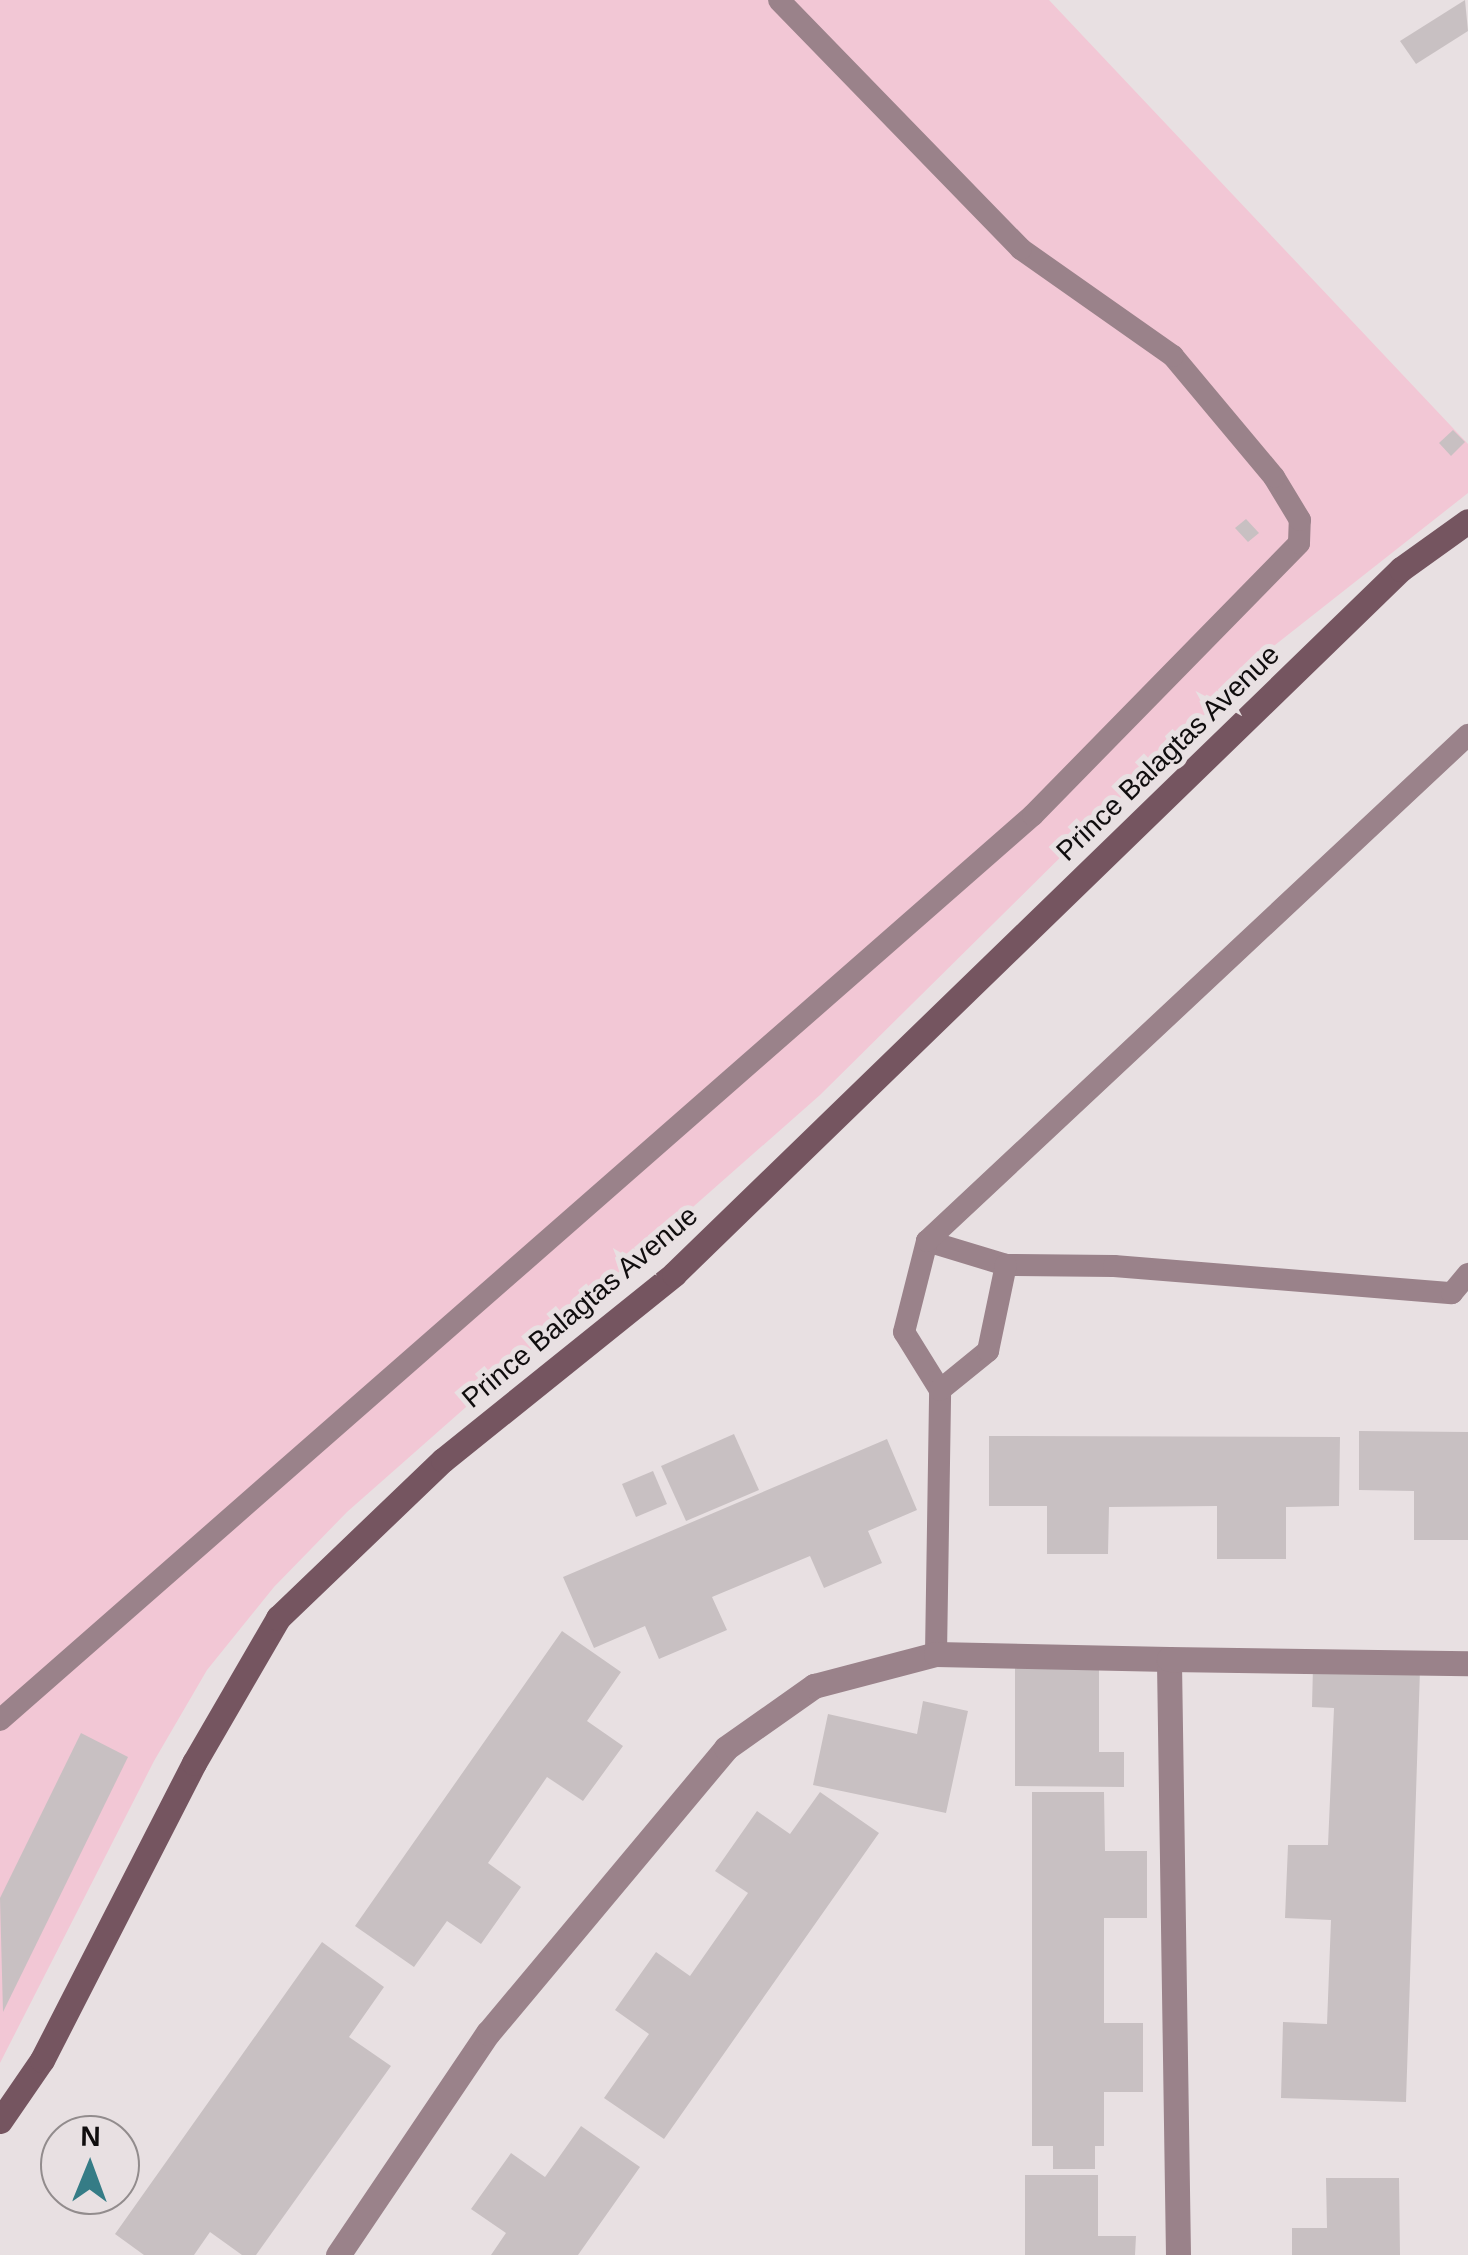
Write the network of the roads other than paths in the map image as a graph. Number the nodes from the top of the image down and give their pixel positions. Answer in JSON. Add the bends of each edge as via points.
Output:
{"nodes":[{"id":1,"x":779,"y":0,"type":"edge"},
{"id":2,"x":1468,"y":521,"type":"edge"},
{"id":3,"x":1468,"y":735,"type":"edge"},
{"id":4,"x":926,"y":1241,"type":"junction"},
{"id":5,"x":1006,"y":1265,"type":"junction"},
{"id":6,"x":1468,"y":1274,"type":"edge"},
{"id":7,"x":940,"y":1390,"type":"junction"},
{"id":8,"x":936,"y":1654,"type":"junction"},
{"id":9,"x":1169,"y":1659,"type":"junction"},
{"id":10,"x":1468,"y":1663,"type":"edge"},
{"id":11,"x":0,"y":1720,"type":"edge"},
{"id":12,"x":0,"y":2121,"type":"edge"},
{"id":13,"x":338,"y":2255,"type":"edge"},
{"id":14,"x":1178,"y":2255,"type":"edge"}],
"edges":[{"from":1,"to":11,"type":"lane","via":[[1021,249],[1173,356],[1274,477],[1300,520],[1299,543],[1033,815]]},
{"from":2,"to":12,"type":"main road","name":"Prince Balagtas Avenue","via":[[1401,569],[674,1274],[443,1460],[278,1618],[194,1763],[42,2060]]},
{"from":3,"to":4,"type":"lane"},
{"from":4,"to":5,"type":"lane"},
{"from":4,"to":7,"type":"lane","via":[[904,1332]]},
{"from":5,"to":6,"type":"lane","via":[[1114,1266],[1452,1293]]},
{"from":5,"to":7,"type":"lane","via":[[988,1350]]},
{"from":7,"to":8,"type":"lane"},
{"from":8,"to":9,"type":"street"},
{"from":8,"to":13,"type":"street","via":[[814,1686],[726,1748],[488,2033]]},
{"from":9,"to":10,"type":"street"},
{"from":9,"to":14,"type":"street"}]}
